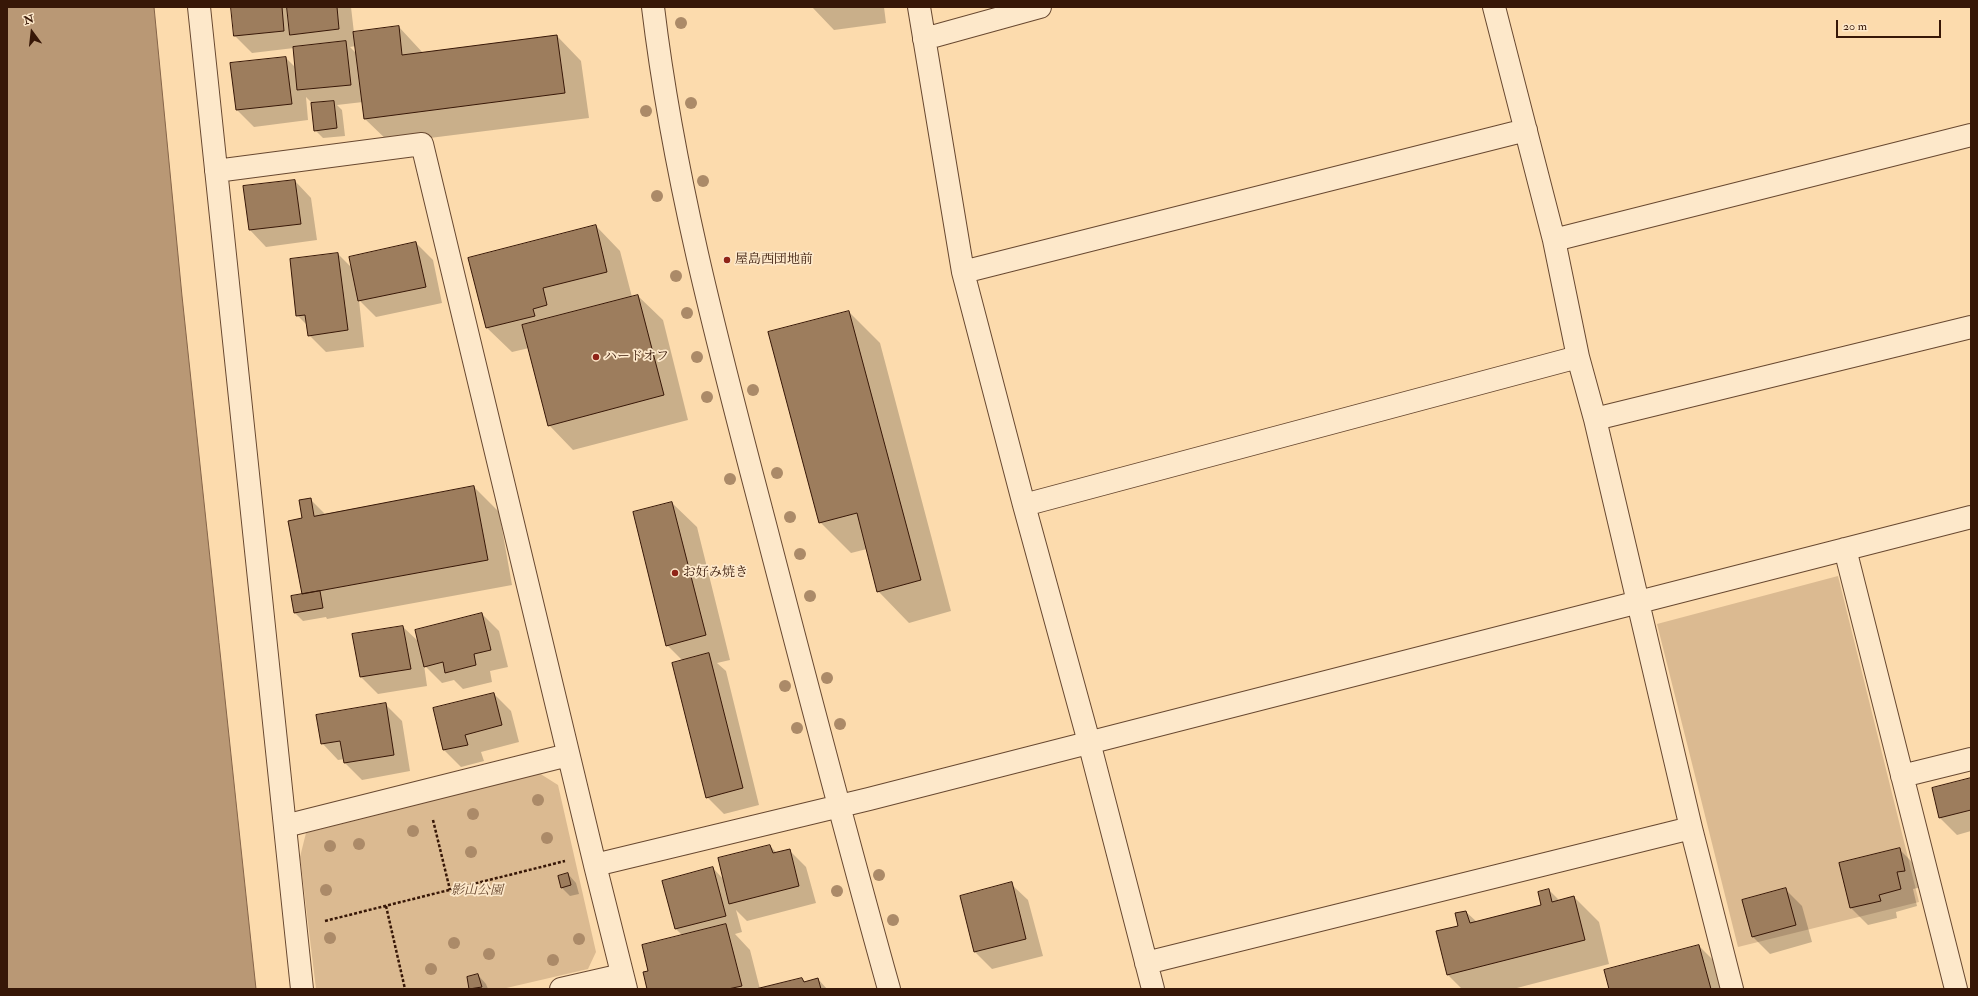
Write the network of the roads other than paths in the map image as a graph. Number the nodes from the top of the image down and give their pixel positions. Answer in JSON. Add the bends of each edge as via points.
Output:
{"nodes":[{"id":1,"x":200,"y":7,"type":"edge"},
{"id":2,"x":653,"y":7,"type":"edge"},
{"id":3,"x":919,"y":7,"type":"edge"},
{"id":4,"x":1040,"y":7,"type":"edge"},
{"id":5,"x":1494,"y":7,"type":"edge"},
{"id":6,"x":924,"y":39,"type":"junction"},
{"id":7,"x":1526,"y":130,"type":"junction"},
{"id":8,"x":1971,"y":135,"type":"edge"},
{"id":9,"x":216,"y":171,"type":"junction"},
{"id":10,"x":1554,"y":240,"type":"junction"},
{"id":11,"x":963,"y":272,"type":"junction"},
{"id":12,"x":1971,"y":327,"type":"edge"},
{"id":13,"x":1578,"y":357,"type":"junction"},
{"id":14,"x":1595,"y":419,"type":"junction"},
{"id":15,"x":1024,"y":505,"type":"junction"},
{"id":16,"x":1971,"y":517,"type":"edge"},
{"id":17,"x":1844,"y":549,"type":"junction"},
{"id":18,"x":1638,"y":603,"type":"junction"},
{"id":19,"x":1089,"y":742,"type":"junction"},
{"id":20,"x":568,"y":755,"type":"junction"},
{"id":21,"x":1971,"y":759,"type":"edge"},
{"id":22,"x":1902,"y":776,"type":"junction"},
{"id":23,"x":839,"y":806,"type":"junction"},
{"id":24,"x":285,"y":826,"type":"junction"},
{"id":25,"x":1691,"y":828,"type":"junction"},
{"id":26,"x":594,"y":860,"type":"junction"},
{"id":27,"x":1146,"y":963,"type":"junction"},
{"id":28,"x":624,"y":982,"type":"edge"},
{"id":29,"x":1961,"y":986,"type":"edge"},
{"id":30,"x":302,"y":989,"type":"edge"},
{"id":31,"x":561,"y":989,"type":"edge"},
{"id":32,"x":889,"y":989,"type":"edge"},
{"id":33,"x":1153,"y":989,"type":"edge"},
{"id":34,"x":1732,"y":989,"type":"edge"}],
"edges":[{"from":1,"to":9,"type":"street"},
{"from":2,"to":23,"type":"street","via":[[671,123],[696,249],[738,421]]},
{"from":3,"to":6,"type":"street"},
{"from":4,"to":6,"type":"street"},
{"from":5,"to":7,"type":"street"},
{"from":6,"to":11,"type":"street"},
{"from":7,"to":10,"type":"street"},
{"from":7,"to":11,"type":"street"},
{"from":8,"to":10,"type":"street"},
{"from":9,"to":20,"type":"street","via":[[422,144]]},
{"from":9,"to":24,"type":"street"},
{"from":10,"to":13,"type":"street"},
{"from":11,"to":15,"type":"street"},
{"from":12,"to":14,"type":"street"},
{"from":13,"to":14,"type":"street"},
{"from":13,"to":15,"type":"street"},
{"from":14,"to":18,"type":"street"},
{"from":15,"to":19,"type":"street"},
{"from":16,"to":17,"type":"street"},
{"from":17,"to":18,"type":"street"},
{"from":17,"to":22,"type":"street"},
{"from":18,"to":19,"type":"street"},
{"from":18,"to":25,"type":"street"},
{"from":19,"to":23,"type":"street"},
{"from":19,"to":27,"type":"street"},
{"from":20,"to":24,"type":"street"},
{"from":20,"to":26,"type":"street"},
{"from":21,"to":22,"type":"street"},
{"from":22,"to":29,"type":"street"},
{"from":23,"to":26,"type":"street"},
{"from":23,"to":32,"type":"street"},
{"from":24,"to":30,"type":"street"},
{"from":25,"to":27,"type":"street"},
{"from":25,"to":34,"type":"street"},
{"from":26,"to":28,"type":"street"},
{"from":27,"to":33,"type":"street"},
{"from":28,"to":31,"type":"street"}]}
